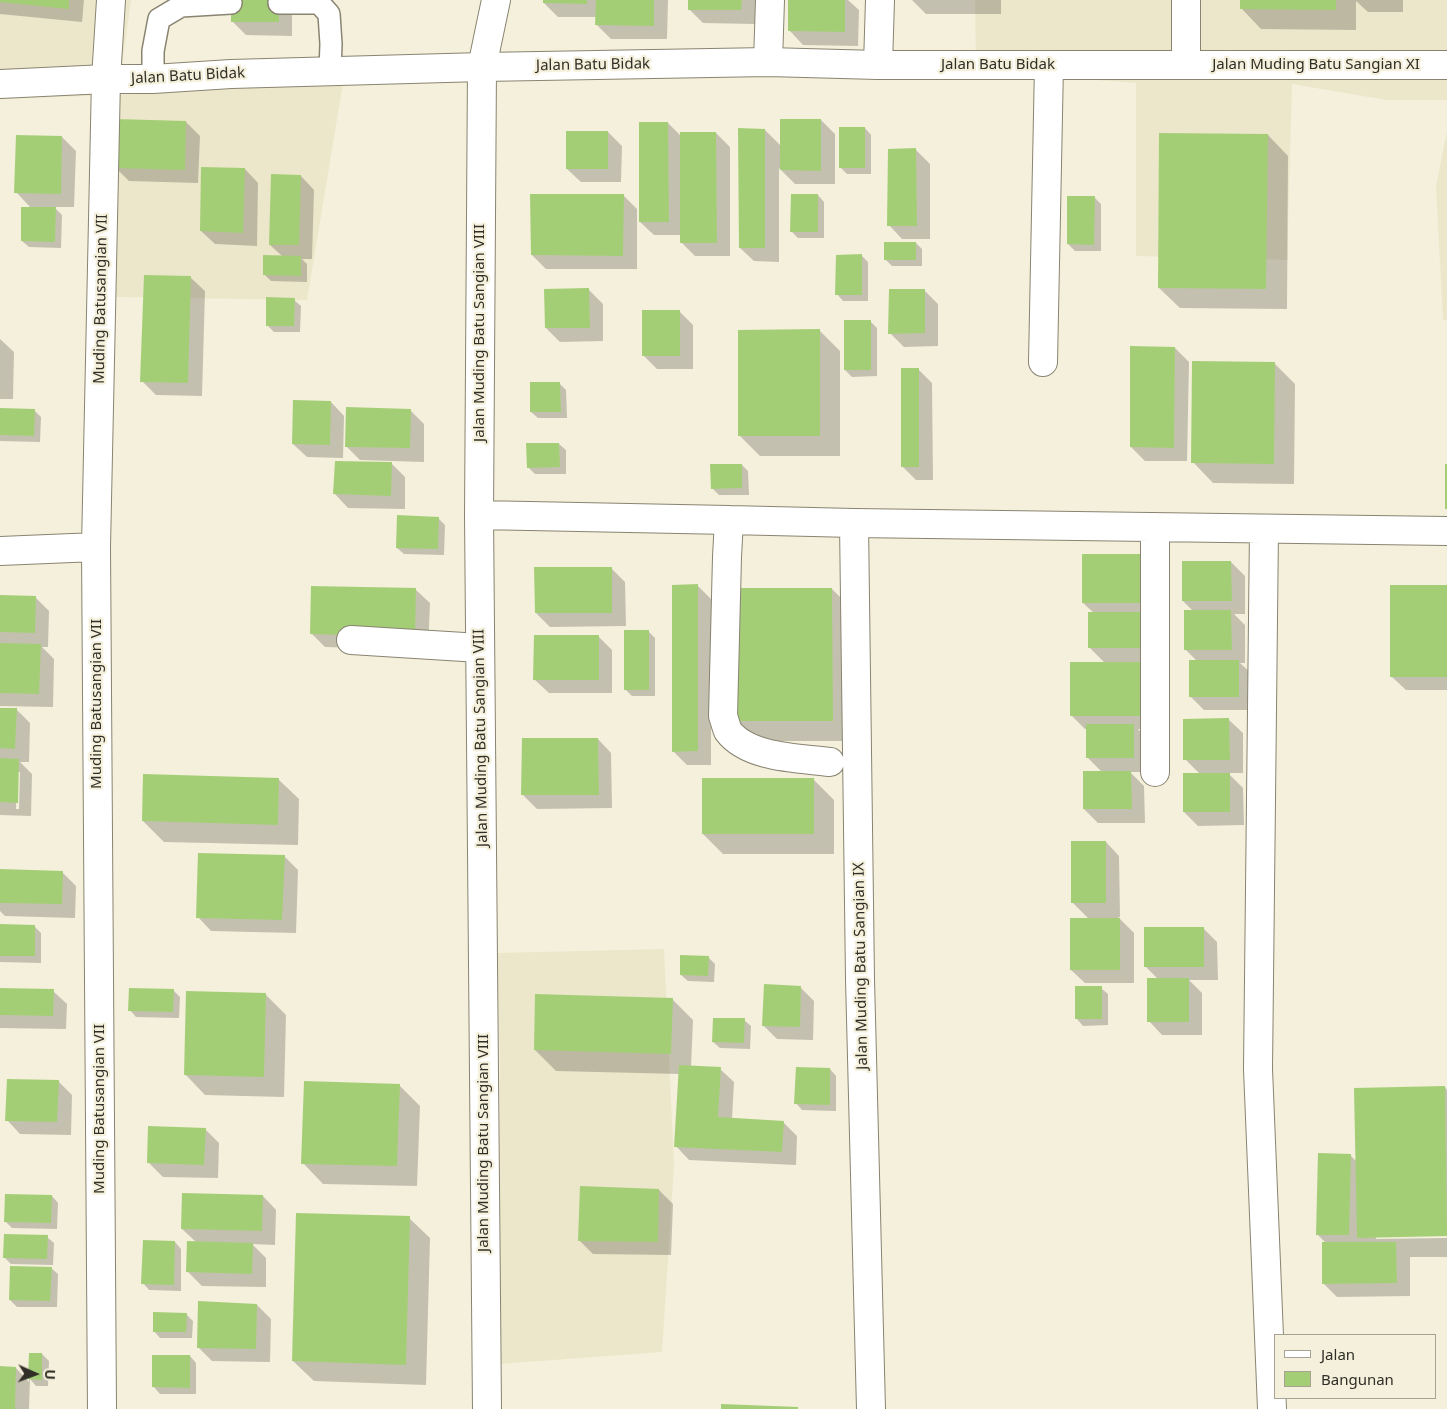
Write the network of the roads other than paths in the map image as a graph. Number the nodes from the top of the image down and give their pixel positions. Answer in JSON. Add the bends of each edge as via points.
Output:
{"nodes":[{"id":1,"x":110,"y":0,"type":"edge"},
{"id":2,"x":496,"y":0,"type":"edge"},
{"id":3,"x":770,"y":0,"type":"edge"},
{"id":4,"x":880,"y":0,"type":"edge"},
{"id":5,"x":1186,"y":0,"type":"edge"},
{"id":6,"x":231,"y":3,"type":"dead end"},
{"id":7,"x":279,"y":3,"type":"dead end"},
{"id":8,"x":768,"y":62,"type":"junction"},
{"id":9,"x":878,"y":65,"type":"junction"},
{"id":10,"x":1049,"y":65,"type":"junction"},
{"id":11,"x":1186,"y":65,"type":"junction"},
{"id":12,"x":1447,"y":65,"type":"edge"},
{"id":13,"x":482,"y":67,"type":"junction"},
{"id":14,"x":330,"y":71,"type":"junction"},
{"id":15,"x":106,"y":79,"type":"junction"},
{"id":16,"x":153,"y":79,"type":"junction"},
{"id":17,"x":0,"y":84,"type":"edge"},
{"id":18,"x":1043,"y":362,"type":"dead end"},
{"id":19,"x":479,"y":515,"type":"junction"},
{"id":20,"x":729,"y":520,"type":"junction"},
{"id":21,"x":854,"y":523,"type":"junction"},
{"id":22,"x":1155,"y":528,"type":"junction"},
{"id":23,"x":1264,"y":529,"type":"junction"},
{"id":24,"x":1447,"y":531,"type":"edge"},
{"id":25,"x":96,"y":547,"type":"junction"},
{"id":26,"x":0,"y":551,"type":"edge"},
{"id":27,"x":351,"y":640,"type":"dead end"},
{"id":28,"x":480,"y":648,"type":"junction"},
{"id":29,"x":830,"y":762,"type":"dead end"},
{"id":30,"x":1156,"y":772,"type":"dead end"},
{"id":31,"x":102,"y":1409,"type":"edge"},
{"id":32,"x":487,"y":1409,"type":"edge"},
{"id":33,"x":871,"y":1409,"type":"edge"},
{"id":34,"x":1272,"y":1409,"type":"edge"}],
"edges":[{"from":1,"to":15,"type":"street","name":"Muding Batusangian VII"},
{"from":2,"to":13,"type":"street","name":"Jalan Muding Batu Sangian VIII"},
{"from":3,"to":8,"type":"street"},
{"from":4,"to":9,"type":"street"},
{"from":5,"to":11,"type":"street"},
{"from":6,"to":16,"type":"lane","via":[[180,6],[159,19],[153,51]]},
{"from":7,"to":14,"type":"lane","via":[[319,3],[329,14]]},
{"from":8,"to":9,"type":"street","name":"Jalan Batu Bidak"},
{"from":8,"to":13,"type":"street","name":"Jalan Batu Bidak"},
{"from":9,"to":10,"type":"street","name":"Jalan Batu Bidak"},
{"from":10,"to":11,"type":"street","name":"Jalan Batu Bidak"},
{"from":10,"to":18,"type":"street"},
{"from":11,"to":12,"type":"street","name":"Jalan Muding Batu Sangian XI"},
{"from":13,"to":14,"type":"street","name":"Jalan Batu Bidak"},
{"from":13,"to":19,"type":"street","name":"Jalan Muding Batu Sangian VIII"},
{"from":14,"to":16,"type":"street","name":"Jalan Batu Bidak"},
{"from":15,"to":16,"type":"street","name":"Jalan Batu Bidak"},
{"from":15,"to":17,"type":"street","name":"Jalan Batu Bidak"},
{"from":15,"to":25,"type":"street","name":"Muding Batusangian VII"},
{"from":19,"to":20,"type":"street"},
{"from":19,"to":28,"type":"street","name":"Jalan Muding Batu Sangian VIII"},
{"from":20,"to":21,"type":"street"},
{"from":20,"to":29,"type":"street","via":[[724,716],[727,730],[739,743],[761,753]]},
{"from":21,"to":22,"type":"street"},
{"from":21,"to":33,"type":"street","name":"Jalan Muding Batu Sangian IX","via":[[860,978]]},
{"from":22,"to":23,"type":"street"},
{"from":22,"to":30,"type":"street"},
{"from":23,"to":24,"type":"street"},
{"from":23,"to":34,"type":"street","via":[[1258,1069]]},
{"from":25,"to":26,"type":"street"},
{"from":25,"to":31,"type":"street","name":"Muding Batusangian VII"},
{"from":27,"to":28,"type":"street"},
{"from":28,"to":32,"type":"street","name":"Jalan Muding Batu Sangian VIII"}]}
